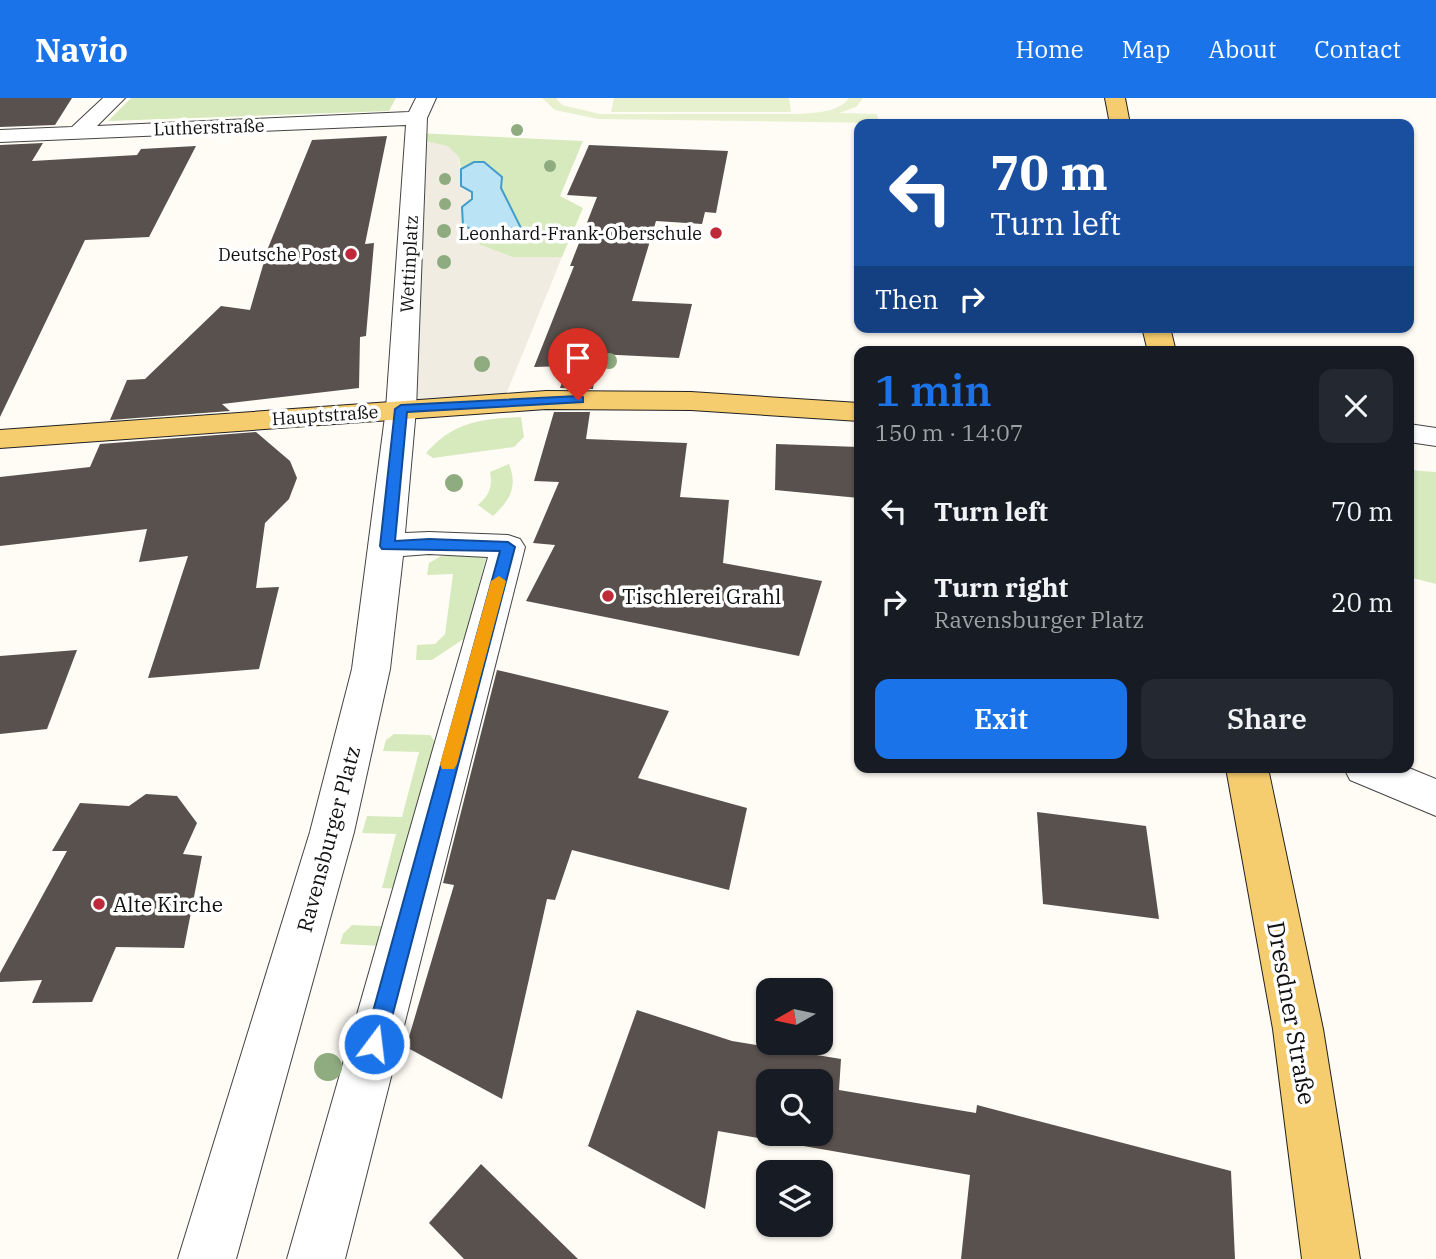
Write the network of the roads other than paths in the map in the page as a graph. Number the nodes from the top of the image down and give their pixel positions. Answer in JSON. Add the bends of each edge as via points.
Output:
{"nodes":[{"id":1,"x":115,"y":98,"type":"edge"},
{"id":2,"x":1115,"y":98,"type":"edge"},
{"id":3,"x":422,"y":108,"type":"edge"},
{"id":4,"x":1119,"y":119,"type":"edge"},
{"id":5,"x":78,"y":132,"type":"junction"},
{"id":6,"x":0,"y":136,"type":"edge"},
{"id":7,"x":401,"y":409,"type":"junction"},
{"id":8,"x":854,"y":411,"type":"edge"},
{"id":9,"x":1414,"y":434,"type":"edge"},
{"id":10,"x":1436,"y":437,"type":"edge"},
{"id":11,"x":0,"y":439,"type":"edge"},
{"id":12,"x":387,"y":546,"type":"junction"},
{"id":13,"x":1248,"y":773,"type":"edge"},
{"id":14,"x":1377,"y":773,"type":"edge"},
{"id":15,"x":1436,"y":798,"type":"edge"},
{"id":16,"x":207,"y":1259,"type":"edge"},
{"id":17,"x":316,"y":1259,"type":"edge"},
{"id":18,"x":1331,"y":1259,"type":"edge"}],
"edges":[{"from":1,"to":5,"type":"street"},
{"from":2,"to":4,"type":"main road"},
{"from":3,"to":5,"type":"street","name":"Lutherstraße"},
{"from":3,"to":7,"type":"street","name":"Wettinplatz"},
{"from":5,"to":6,"type":"street","name":"Lutherstraße"},
{"from":7,"to":8,"type":"main road","name":"Hauptstraße","via":[[546,400],[657,400]]},
{"from":7,"to":11,"type":"main road","name":"Hauptstraße"},
{"from":7,"to":12,"type":"street","name":"Ravensburger Platz"},
{"from":9,"to":10,"type":"street"},
{"from":12,"to":16,"type":"street","name":"Ravensburger Platz","via":[[371,669],[332,832]]},
{"from":12,"to":17,"type":"street","via":[[508,547]]},
{"from":13,"to":18,"type":"main road","name":"Dresdner Straße","via":[[1298,1030]]},
{"from":14,"to":15,"type":"street"}]}
